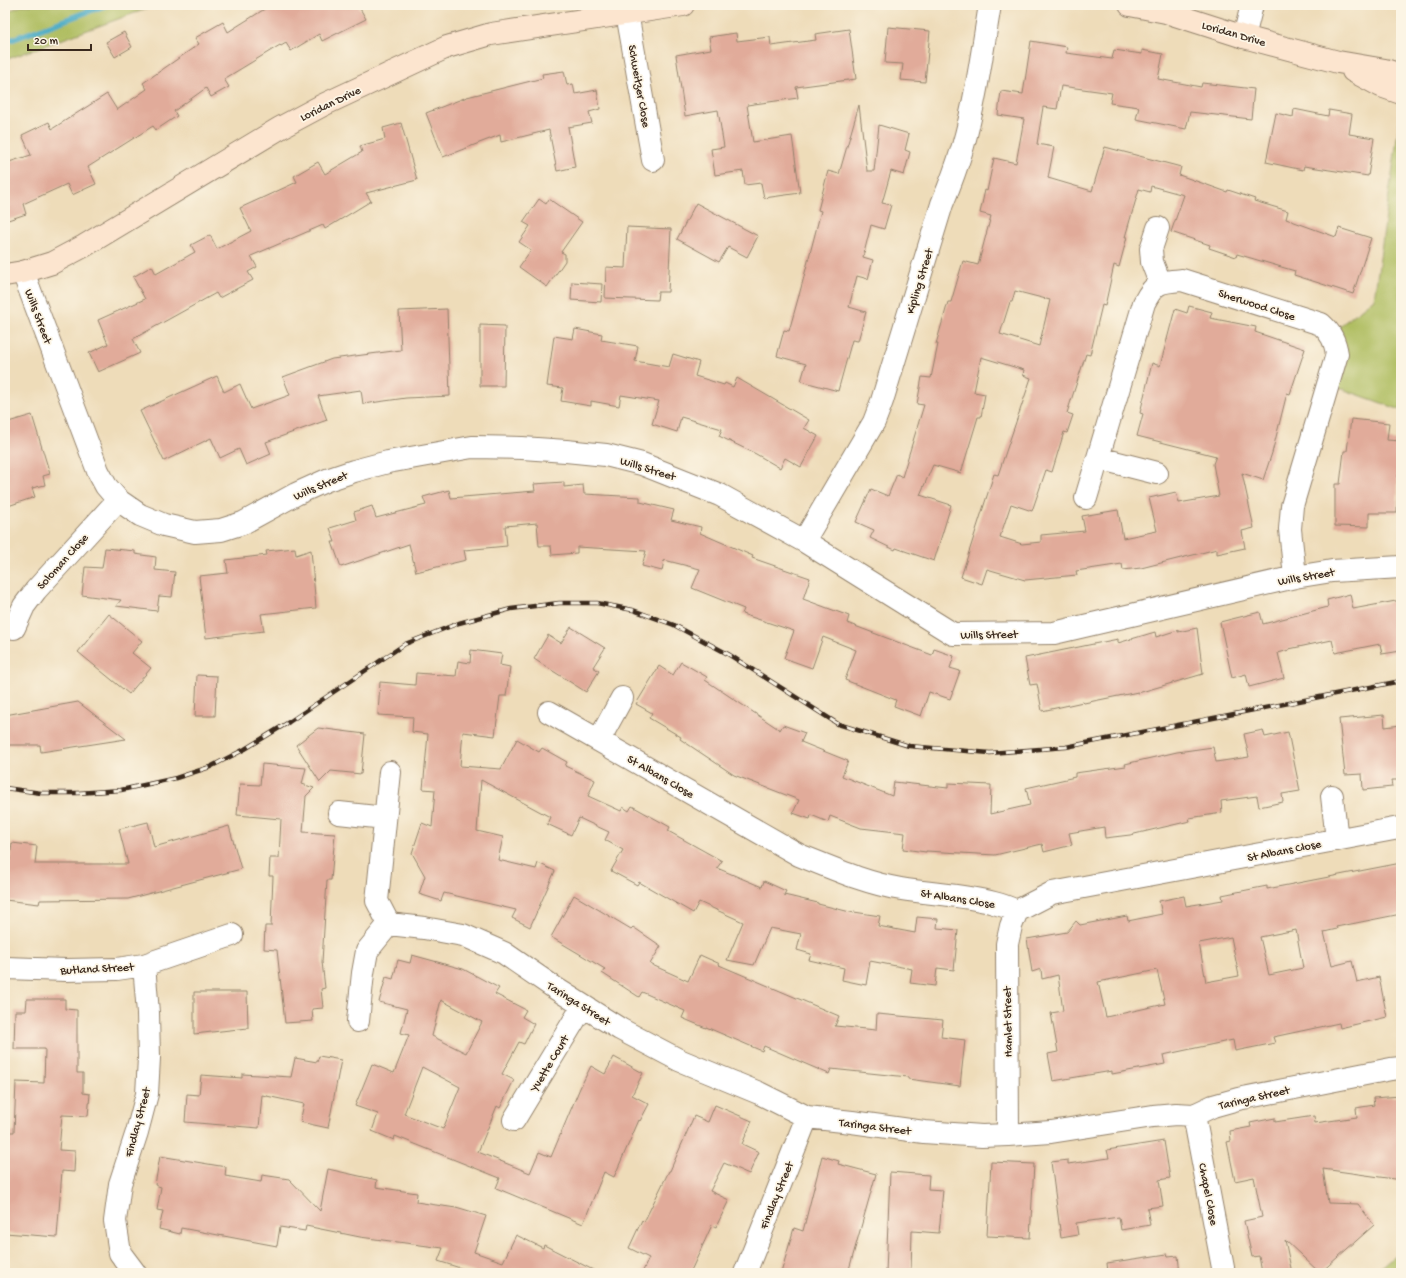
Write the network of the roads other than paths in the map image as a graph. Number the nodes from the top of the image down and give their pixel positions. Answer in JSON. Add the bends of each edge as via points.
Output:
{"nodes":[{"id":1,"x":682,"y":5,"type":"edge"},
{"id":2,"x":990,"y":5,"type":"edge"},
{"id":3,"x":1130,"y":5,"type":"edge"},
{"id":4,"x":1252,"y":5,"type":"edge"},
{"id":5,"x":627,"y":13,"type":"junction"},
{"id":6,"x":1244,"y":36,"type":"junction"},
{"id":7,"x":1338,"y":62,"type":"junction"},
{"id":8,"x":1401,"y":75,"type":"edge"},
{"id":9,"x":1401,"y":93,"type":"edge"},
{"id":10,"x":652,"y":160,"type":"dead end"},
{"id":11,"x":1158,"y":228,"type":"dead end"},
{"id":12,"x":14,"y":274,"type":"edge"},
{"id":13,"x":1160,"y":283,"type":"junction"},
{"id":14,"x":1098,"y":458,"type":"junction"},
{"id":15,"x":1157,"y":473,"type":"dead end"},
{"id":16,"x":1086,"y":498,"type":"dead end"},
{"id":17,"x":118,"y":500,"type":"junction"},
{"id":18,"x":804,"y":541,"type":"junction"},
{"id":19,"x":1401,"y":567,"type":"edge"},
{"id":20,"x":1295,"y":577,"type":"junction"},
{"id":21,"x":14,"y":628,"type":"dead end"},
{"id":22,"x":622,"y":698,"type":"dead end"},
{"id":23,"x":549,"y":712,"type":"dead end"},
{"id":24,"x":599,"y":740,"type":"junction"},
{"id":25,"x":390,"y":772,"type":"dead end"},
{"id":26,"x":1332,"y":796,"type":"dead end"},
{"id":27,"x":339,"y":813,"type":"dead end"},
{"id":28,"x":386,"y":818,"type":"junction"},
{"id":29,"x":1399,"y":828,"type":"dead end"},
{"id":30,"x":1337,"y":840,"type":"junction"},
{"id":31,"x":1018,"y":911,"type":"junction"},
{"id":32,"x":389,"y":924,"type":"junction"},
{"id":33,"x":232,"y":935,"type":"dead end"},
{"id":34,"x":144,"y":965,"type":"junction"},
{"id":35,"x":5,"y":968,"type":"edge"},
{"id":36,"x":584,"y":1006,"type":"junction"},
{"id":37,"x":358,"y":1021,"type":"dead end"},
{"id":38,"x":1401,"y":1068,"type":"edge"},
{"id":39,"x":1194,"y":1115,"type":"junction"},
{"id":40,"x":807,"y":1117,"type":"junction"},
{"id":41,"x":514,"y":1120,"type":"dead end"},
{"id":42,"x":1008,"y":1135,"type":"junction"},
{"id":43,"x":135,"y":1273,"type":"edge"},
{"id":44,"x":745,"y":1273,"type":"edge"},
{"id":45,"x":1224,"y":1273,"type":"edge"}],
"edges":[{"from":1,"to":5,"type":"street","name":"Loridan Drive"},
{"from":2,"to":18,"type":"street","name":"Kipling Street","via":[[963,146],[942,204],[882,401],[874,422]]},
{"from":3,"to":6,"type":"street","name":"Loridan Drive","via":[[1166,12]]},
{"from":4,"to":6,"type":"street"},
{"from":5,"to":10,"type":"street","name":"Schweitzer Close"},
{"from":5,"to":12,"type":"street","name":"Loridan Drive","via":[[491,34],[447,47],[280,128],[52,263]]},
{"from":6,"to":7,"type":"street","name":"Loridan Drive"},
{"from":7,"to":8,"type":"street","name":"Loridan Drive"},
{"from":7,"to":9,"type":"street","name":"Loridan Drive","via":[[1381,86]]},
{"from":11,"to":13,"type":"street","via":[[1151,249],[1152,262]]},
{"from":12,"to":17,"type":"street","name":"Wills Street","via":[[98,471]]},
{"from":13,"to":14,"type":"street","via":[[1151,289],[1144,303]]},
{"from":13,"to":20,"type":"street","name":"Sherwood Close","via":[[1182,280],[1321,324],[1331,333],[1337,354],[1292,506],[1290,529]]},
{"from":14,"to":15,"type":"street"},
{"from":14,"to":16,"type":"street"},
{"from":17,"to":18,"type":"street","name":"Wills Street","via":[[140,515],[164,525],[195,532],[221,530],[243,523],[327,480],[388,462],[472,447],[529,449],[606,455],[642,464],[720,495]]},
{"from":17,"to":21,"type":"street","name":"Soloman Close","via":[[36,590],[24,606]]},
{"from":18,"to":20,"type":"street","name":"Wills Street","via":[[953,634],[1054,633]]},
{"from":19,"to":20,"type":"street","name":"Wills Street","via":[[1332,571]]},
{"from":22,"to":24,"type":"street"},
{"from":23,"to":24,"type":"street","name":"St Albans Close"},
{"from":24,"to":31,"type":"street","name":"St Albans Close","via":[[799,855],[864,880],[900,889],[972,898]]},
{"from":25,"to":28,"type":"street"},
{"from":26,"to":30,"type":"street"},
{"from":27,"to":28,"type":"street"},
{"from":28,"to":32,"type":"street","via":[[377,900]]},
{"from":29,"to":30,"type":"street","name":"St Albans Close"},
{"from":30,"to":31,"type":"street","name":"St Albans Close","via":[[1052,893]]},
{"from":31,"to":42,"type":"street","name":"Hamlet Street","via":[[1007,944]]},
{"from":32,"to":36,"type":"street","name":"Taringa Street","via":[[463,935],[504,953]]},
{"from":32,"to":37,"type":"street","via":[[367,951]]},
{"from":33,"to":34,"type":"street","name":"Butland Street"},
{"from":34,"to":35,"type":"street","name":"Butland Street","via":[[117,969]]},
{"from":34,"to":43,"type":"street","name":"Findlay Street","via":[[148,1014],[147,1094],[120,1184],[115,1220],[120,1253]]},
{"from":36,"to":40,"type":"street","name":"Taringa Street","via":[[620,1029],[679,1060],[759,1093]]},
{"from":36,"to":41,"type":"street","name":"Yvette Court"},
{"from":38,"to":39,"type":"street","name":"Taringa Street","via":[[1238,1099]]},
{"from":39,"to":42,"type":"street","name":"Taringa Street","via":[[1153,1116],[1051,1132]]},
{"from":39,"to":45,"type":"street","name":"Chapel Close"},
{"from":40,"to":42,"type":"street","name":"Taringa Street","via":[[924,1132]]},
{"from":40,"to":44,"type":"street","name":"Findlay Street"}]}
